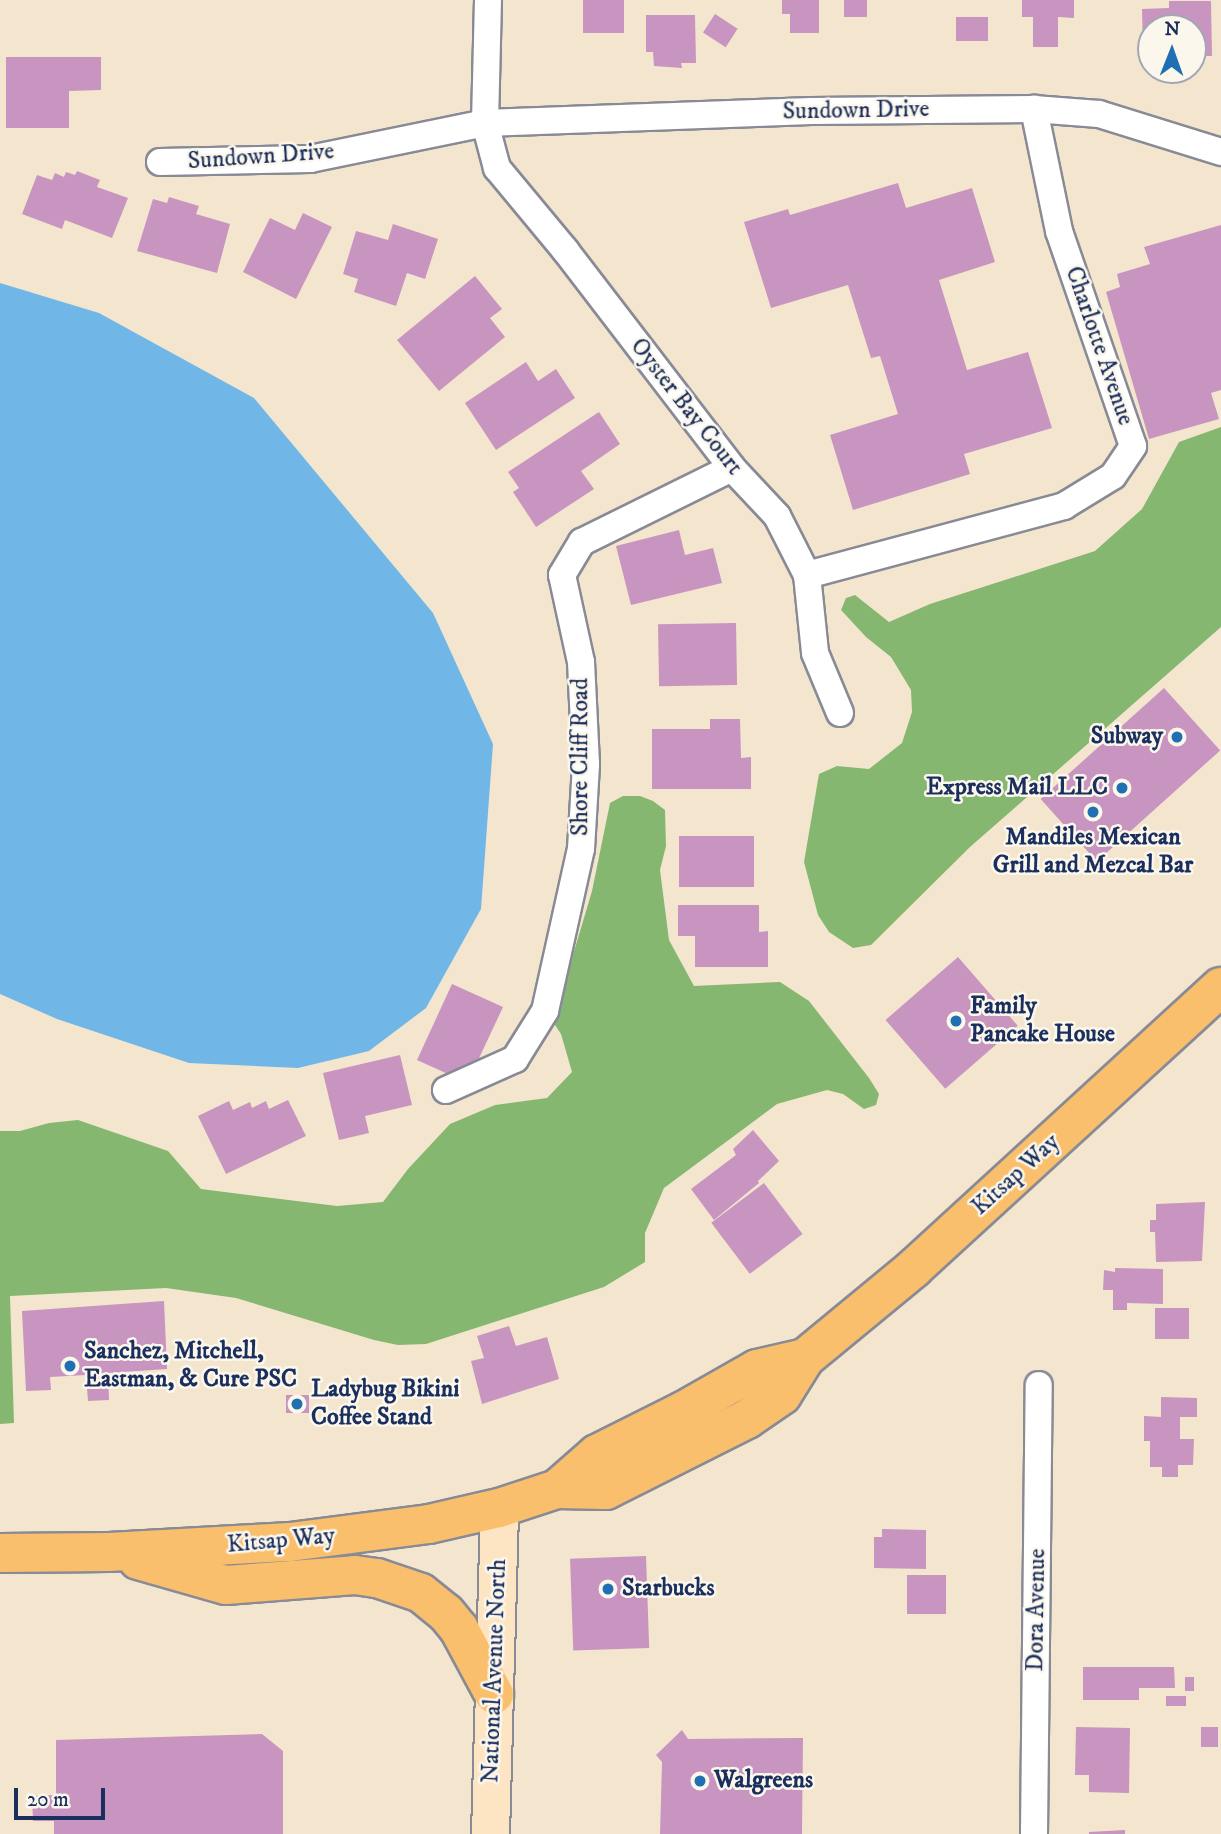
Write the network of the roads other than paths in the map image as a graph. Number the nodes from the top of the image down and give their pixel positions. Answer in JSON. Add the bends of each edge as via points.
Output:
{"nodes":[{"id":1,"x":488,"y":0,"type":"edge"},
{"id":2,"x":1034,"y":109,"type":"junction"},
{"id":3,"x":485,"y":123,"type":"junction"},
{"id":4,"x":1221,"y":152,"type":"edge"},
{"id":5,"x":160,"y":162,"type":"dead end"},
{"id":6,"x":732,"y":468,"type":"junction"},
{"id":7,"x":807,"y":575,"type":"junction"},
{"id":8,"x":840,"y":713,"type":"dead end"},
{"id":9,"x":1221,"y":987,"type":"edge"},
{"id":10,"x":446,"y":1090,"type":"dead end"},
{"id":11,"x":1039,"y":1385,"type":"dead end"},
{"id":12,"x":499,"y":1508,"type":"junction"},
{"id":13,"x":109,"y":1552,"type":"junction"},
{"id":14,"x":0,"y":1553,"type":"edge"},
{"id":15,"x":494,"y":1694,"type":"junction"},
{"id":16,"x":490,"y":1834,"type":"edge"},
{"id":17,"x":1034,"y":1834,"type":"edge"}],
"edges":[{"from":1,"to":3,"type":"street"},
{"from":2,"to":3,"type":"street","name":"Sundown Drive","via":[[811,111]]},
{"from":2,"to":4,"type":"street","name":"Sundown Drive","via":[[1099,114]]},
{"from":2,"to":7,"type":"street","name":"Charlotte Avenue","via":[[1059,231],[1133,446],[1113,476],[1064,506]]},
{"from":3,"to":5,"type":"street","name":"Sundown Drive","via":[[310,159]]},
{"from":3,"to":6,"type":"street","name":"Oyster Bay Court","via":[[497,168]]},
{"from":6,"to":7,"type":"street","name":"Oyster Bay Court","via":[[777,516]]},
{"from":6,"to":10,"type":"street","name":"Shore Cliff Road","via":[[582,542],[562,575],[580,662],[586,764],[581,849],[545,1012],[516,1059]]},
{"from":7,"to":8,"type":"street","name":"Oyster Bay Court","via":[[815,653]]},
{"from":9,"to":12,"type":"main road","name":"Kitsap Way","via":[[914,1268],[805,1358],[782,1395],[689,1451],[606,1490],[557,1489]]},
{"from":11,"to":17,"type":"street","name":"Dora Avenue"},
{"from":12,"to":13,"type":"main road","name":"Kitsap Way","via":[[429,1524],[290,1542]]},
{"from":12,"to":15,"type":"main road","name":"National Avenue North"},
{"from":13,"to":14,"type":"main road","name":"Kitsap Way"},
{"from":13,"to":15,"type":"main road","via":[[226,1586],[355,1575],[421,1593],[459,1629]]},
{"from":15,"to":16,"type":"main road","name":"National Avenue North"}]}
